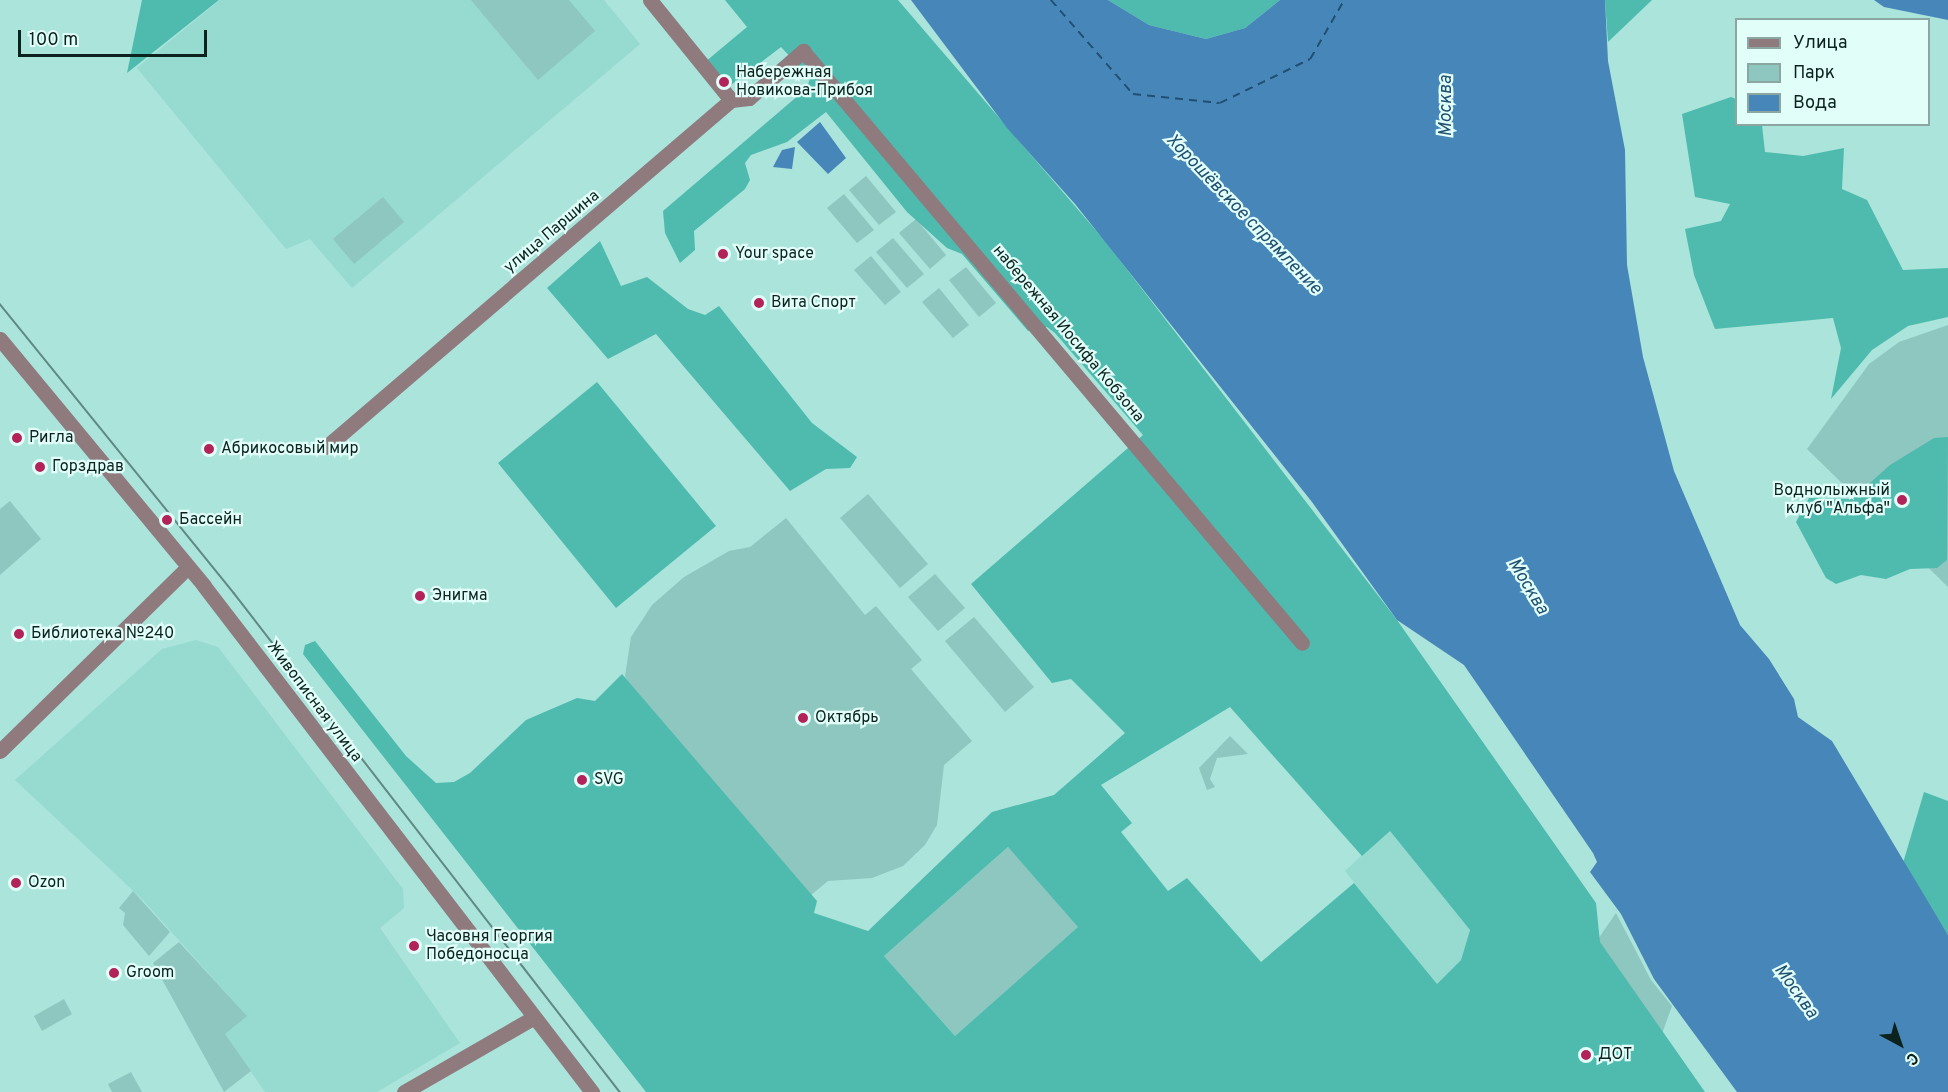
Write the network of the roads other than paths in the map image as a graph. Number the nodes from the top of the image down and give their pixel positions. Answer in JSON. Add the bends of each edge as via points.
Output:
{"nodes":[{"id":1,"x":650,"y":0,"type":"edge"},
{"id":2,"x":803,"y":51,"type":"joint"},
{"id":3,"x":731,"y":100,"type":"junction"},
{"id":4,"x":0,"y":339,"type":"edge"},
{"id":5,"x":326,"y":447,"type":"dead end"},
{"id":6,"x":188,"y":567,"type":"junction"},
{"id":7,"x":1302,"y":643,"type":"dead end"},
{"id":8,"x":0,"y":751,"type":"edge"},
{"id":9,"x":531,"y":1019,"type":"junction"},
{"id":10,"x":404,"y":1092,"type":"edge"},
{"id":11,"x":592,"y":1092,"type":"edge"}],
"edges":[{"from":1,"to":3,"type":"street"},
{"from":2,"to":3,"type":"street","name":"улица Паршина","via":[[749,98]]},
{"from":2,"to":7,"type":"street","name":"набережная Иосифа Кобзона"},
{"from":3,"to":5,"type":"street","name":"улица Паршина"},
{"from":4,"to":6,"type":"street","name":"Живописная улица"},
{"from":6,"to":8,"type":"street"},
{"from":6,"to":9,"type":"street","name":"Живописная улица"},
{"from":9,"to":10,"type":"street"},
{"from":9,"to":11,"type":"street","name":"Живописная улица"}]}
